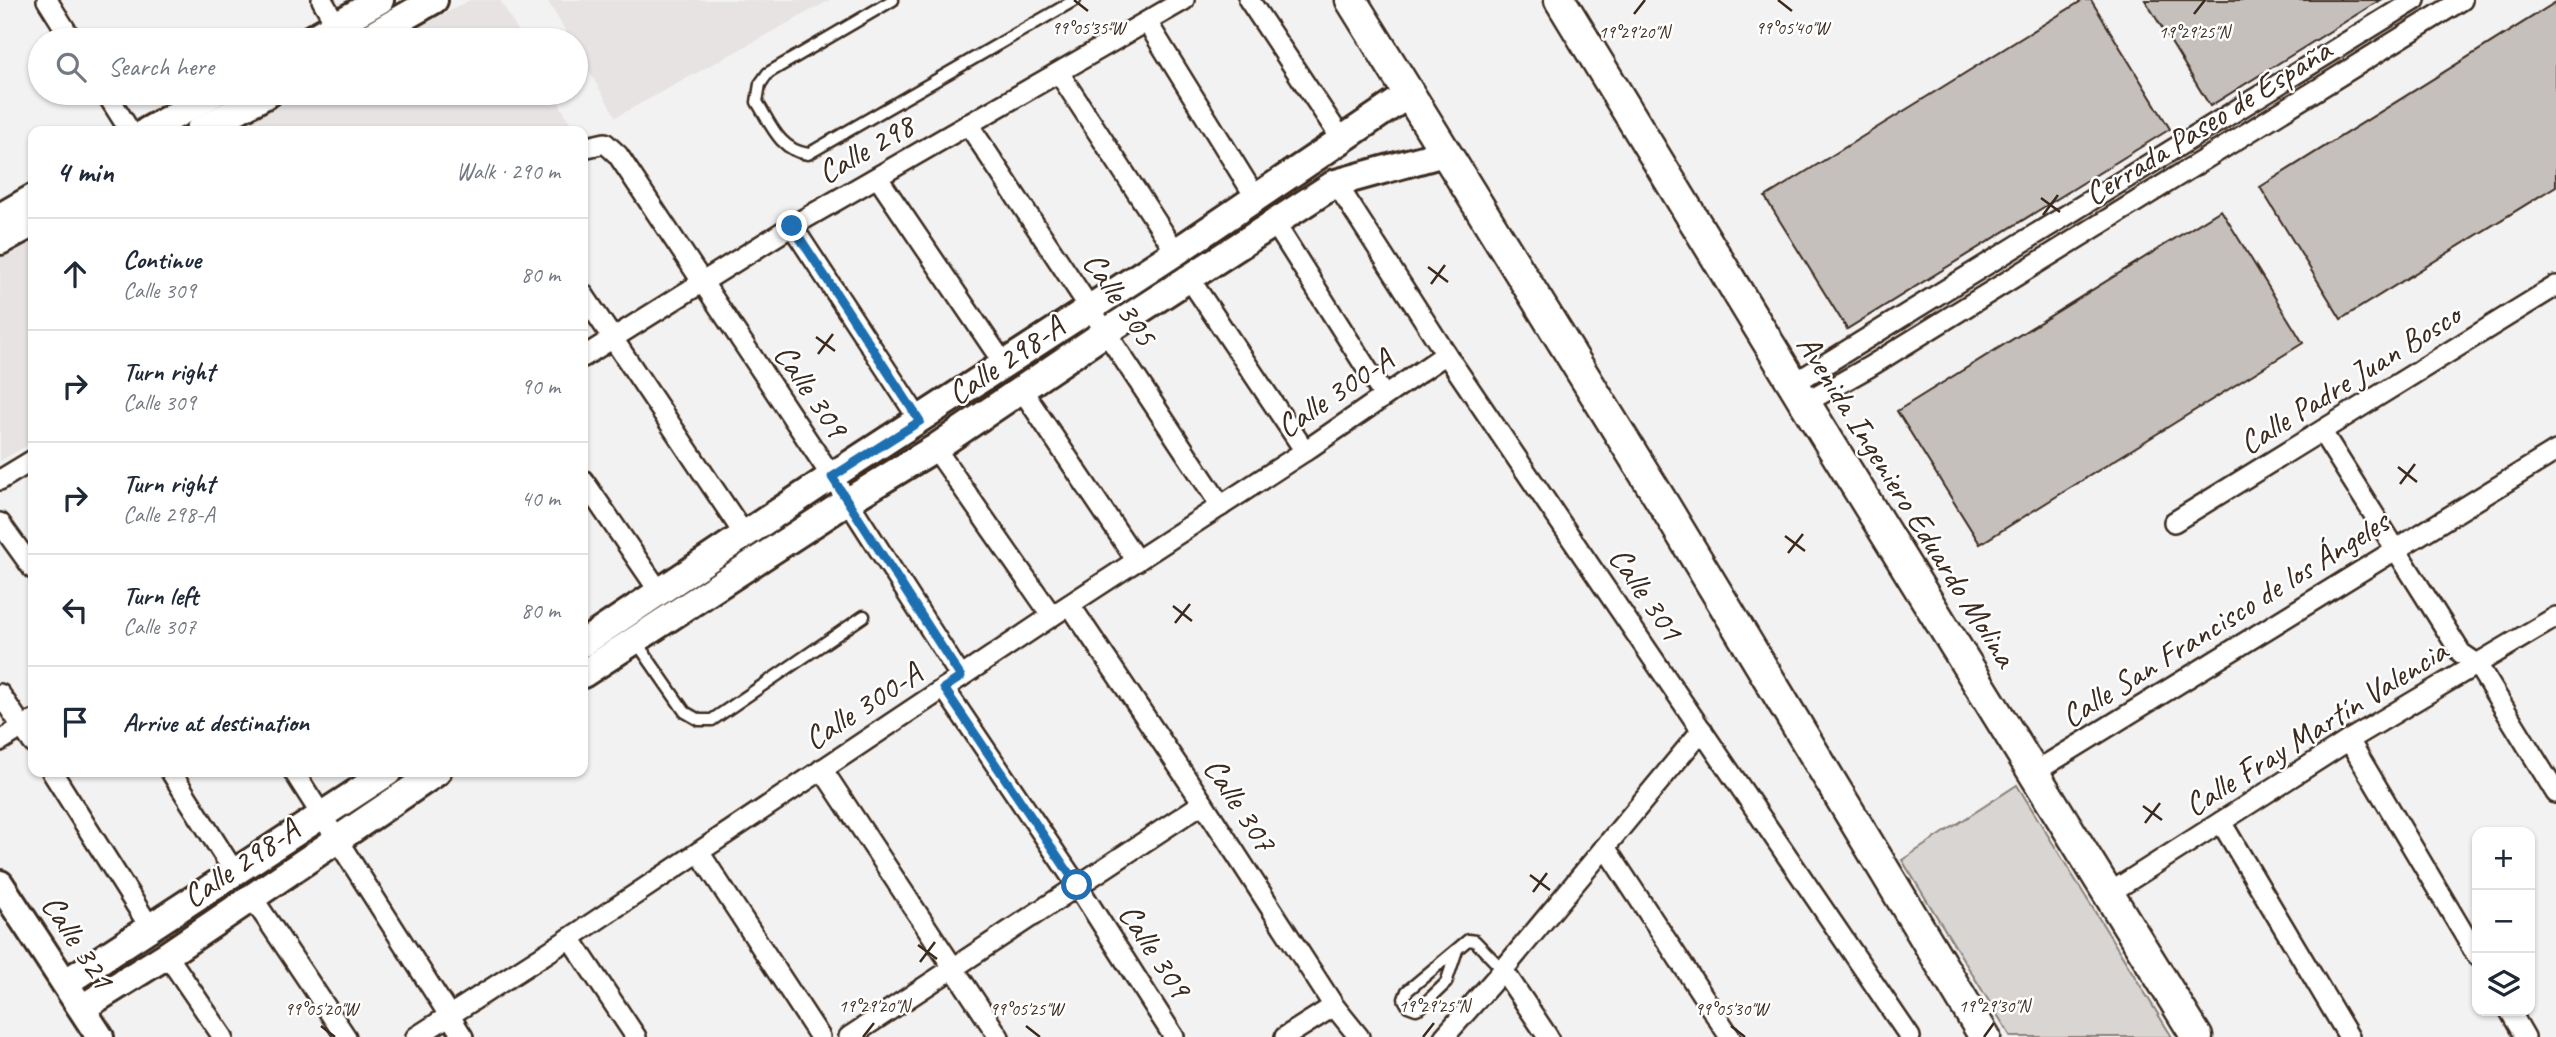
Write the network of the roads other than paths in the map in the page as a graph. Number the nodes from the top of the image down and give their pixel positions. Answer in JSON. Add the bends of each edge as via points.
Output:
{"nodes":[{"id":1,"x":47,"y":0,"type":"edge"},
{"id":2,"x":321,"y":0,"type":"edge"},
{"id":3,"x":380,"y":0,"type":"edge"},
{"id":4,"x":434,"y":0,"type":"edge"},
{"id":5,"x":893,"y":0,"type":"edge"},
{"id":6,"x":1075,"y":0,"type":"edge"},
{"id":7,"x":1184,"y":0,"type":"edge"},
{"id":8,"x":1249,"y":0,"type":"edge"},
{"id":9,"x":1351,"y":0,"type":"edge"},
{"id":10,"x":1560,"y":0,"type":"edge"},
{"id":11,"x":2415,"y":0,"type":"edge"},
{"id":12,"x":2462,"y":0,"type":"edge"},
{"id":13,"x":1147,"y":22,"type":"junction"},
{"id":14,"x":64,"y":28,"type":"edge"},
{"id":15,"x":338,"y":28,"type":"edge"},
{"id":16,"x":346,"y":28,"type":"edge"},
{"id":17,"x":384,"y":28,"type":"edge"},
{"id":18,"x":1059,"y":74,"type":"junction"},
{"id":19,"x":1409,"y":94,"type":"junction"},
{"id":20,"x":114,"y":105,"type":"edge"},
{"id":21,"x":194,"y":105,"type":"edge"},
{"id":22,"x":247,"y":105,"type":"edge"},
{"id":23,"x":968,"y":124,"type":"junction"},
{"id":24,"x":127,"y":126,"type":"edge"},
{"id":25,"x":156,"y":126,"type":"edge"},
{"id":26,"x":208,"y":126,"type":"edge"},
{"id":27,"x":2195,"y":136,"type":"junction"},
{"id":28,"x":1343,"y":141,"type":"junction"},
{"id":29,"x":588,"y":147,"type":"edge"},
{"id":30,"x":1444,"y":153,"type":"junction"},
{"id":31,"x":2208,"y":157,"type":"junction"},
{"id":32,"x":878,"y":177,"type":"junction"},
{"id":33,"x":1336,"y":183,"type":"junction"},
{"id":34,"x":1256,"y":198,"type":"junction"},
{"id":35,"x":28,"y":201,"type":"edge"},
{"id":36,"x":0,"y":217,"type":"edge"},
{"id":37,"x":1274,"y":222,"type":"junction"},
{"id":38,"x":28,"y":226,"type":"edge"},
{"id":39,"x":792,"y":226,"type":"junction"},
{"id":40,"x":0,"y":242,"type":"edge"},
{"id":41,"x":1176,"y":252,"type":"junction"},
{"id":42,"x":1189,"y":278,"type":"junction"},
{"id":43,"x":702,"y":281,"type":"junction"},
{"id":44,"x":2556,"y":286,"type":"edge"},
{"id":45,"x":588,"y":302,"type":"edge"},
{"id":46,"x":1090,"y":307,"type":"junction"},
{"id":47,"x":1106,"y":332,"type":"junction"},
{"id":48,"x":612,"y":338,"type":"junction"},
{"id":49,"x":588,"y":354,"type":"edge"},
{"id":50,"x":1447,"y":354,"type":"junction"},
{"id":51,"x":1004,"y":364,"type":"junction"},
{"id":52,"x":1022,"y":390,"type":"junction"},
{"id":53,"x":1799,"y":394,"type":"junction"},
{"id":54,"x":1384,"y":396,"type":"junction"},
{"id":55,"x":920,"y":421,"type":"junction"},
{"id":56,"x":2322,"y":432,"type":"junction"},
{"id":57,"x":936,"y":448,"type":"junction"},
{"id":58,"x":1305,"y":451,"type":"junction"},
{"id":59,"x":2556,"y":451,"type":"edge"},
{"id":60,"x":28,"y":463,"type":"edge"},
{"id":61,"x":832,"y":477,"type":"junction"},
{"id":62,"x":0,"y":480,"type":"edge"},
{"id":63,"x":588,"y":487,"type":"edge"},
{"id":64,"x":848,"y":501,"type":"junction"},
{"id":65,"x":1221,"y":506,"type":"junction"},
{"id":66,"x":2174,"y":522,"type":"dead end"},
{"id":67,"x":0,"y":523,"type":"edge"},
{"id":68,"x":744,"y":534,"type":"junction"},
{"id":69,"x":2395,"y":550,"type":"junction"},
{"id":70,"x":1137,"y":561,"type":"junction"},
{"id":71,"x":28,"y":562,"type":"edge"},
{"id":72,"x":659,"y":591,"type":"junction"},
{"id":73,"x":1070,"y":605,"type":"junction"},
{"id":74,"x":864,"y":616,"type":"dead end"},
{"id":75,"x":1052,"y":616,"type":"junction"},
{"id":76,"x":2556,"y":617,"type":"edge"},
{"id":77,"x":588,"y":640,"type":"edge"},
{"id":78,"x":635,"y":640,"type":"junction"},
{"id":79,"x":2477,"y":664,"type":"junction"},
{"id":80,"x":588,"y":666,"type":"edge"},
{"id":81,"x":961,"y":677,"type":"junction"},
{"id":82,"x":944,"y":688,"type":"junction"},
{"id":83,"x":0,"y":694,"type":"edge"},
{"id":84,"x":28,"y":728,"type":"edge"},
{"id":85,"x":1702,"y":730,"type":"junction"},
{"id":86,"x":28,"y":731,"type":"edge"},
{"id":87,"x":2349,"y":740,"type":"junction"},
{"id":88,"x":0,"y":741,"type":"edge"},
{"id":89,"x":822,"y":769,"type":"junction"},
{"id":90,"x":2033,"y":773,"type":"junction"},
{"id":91,"x":55,"y":777,"type":"edge"},
{"id":92,"x":174,"y":777,"type":"edge"},
{"id":93,"x":297,"y":777,"type":"edge"},
{"id":94,"x":380,"y":777,"type":"edge"},
{"id":95,"x":429,"y":777,"type":"edge"},
{"id":96,"x":2556,"y":793,"type":"edge"},
{"id":97,"x":1203,"y":803,"type":"junction"},
{"id":98,"x":322,"y":815,"type":"junction"},
{"id":99,"x":2221,"y":822,"type":"junction"},
{"id":100,"x":337,"y":838,"type":"junction"},
{"id":101,"x":1605,"y":846,"type":"junction"},
{"id":102,"x":699,"y":852,"type":"junction"},
{"id":103,"x":235,"y":873,"type":"junction"},
{"id":104,"x":0,"y":884,"type":"edge"},
{"id":105,"x":1077,"y":885,"type":"junction"},
{"id":106,"x":2108,"y":894,"type":"junction"},
{"id":107,"x":252,"y":897,"type":"junction"},
{"id":108,"x":151,"y":929,"type":"junction"},
{"id":109,"x":570,"y":938,"type":"junction"},
{"id":110,"x":1457,"y":950,"type":"junction"},
{"id":111,"x":2475,"y":953,"type":"edge"},
{"id":112,"x":167,"y":955,"type":"junction"},
{"id":113,"x":953,"y":969,"type":"junction"},
{"id":114,"x":1503,"y":970,"type":"junction"},
{"id":115,"x":65,"y":983,"type":"junction"},
{"id":116,"x":1334,"y":1006,"type":"junction"},
{"id":117,"x":82,"y":1009,"type":"junction"},
{"id":118,"x":449,"y":1015,"type":"junction"},
{"id":119,"x":2513,"y":1016,"type":"edge"},
{"id":120,"x":1983,"y":1036,"type":"edge"},
{"id":121,"x":100,"y":1037,"type":"edge"},
{"id":122,"x":223,"y":1037,"type":"edge"},
{"id":123,"x":346,"y":1037,"type":"edge"},
{"id":124,"x":416,"y":1037,"type":"edge"},
{"id":125,"x":463,"y":1037,"type":"edge"},
{"id":126,"x":636,"y":1037,"type":"edge"},
{"id":127,"x":820,"y":1037,"type":"edge"},
{"id":128,"x":849,"y":1037,"type":"edge"},
{"id":129,"x":999,"y":1037,"type":"edge"},
{"id":130,"x":1174,"y":1037,"type":"edge"},
{"id":131,"x":1285,"y":1037,"type":"edge"},
{"id":132,"x":1359,"y":1037,"type":"edge"},
{"id":133,"x":1444,"y":1037,"type":"edge"},
{"id":134,"x":1548,"y":1037,"type":"edge"},
{"id":135,"x":1730,"y":1037,"type":"edge"},
{"id":136,"x":1910,"y":1037,"type":"edge"},
{"id":137,"x":2197,"y":1037,"type":"edge"},
{"id":138,"x":2349,"y":1037,"type":"edge"},
{"id":139,"x":2525,"y":1037,"type":"edge"}],
"edges":[{"from":1,"to":14,"type":"street"},
{"from":2,"to":15,"type":"street"},
{"from":3,"to":16,"type":"street"},
{"from":4,"to":17,"type":"street"},
{"from":5,"to":6,"type":"lane","via":[[768,73],[760,84],[757,102],[785,146],[808,154]]},
{"from":7,"to":13,"type":"street","name":"Calle 298"},
{"from":8,"to":28,"type":"street"},
{"from":9,"to":19,"type":"main road"},
{"from":10,"to":53,"type":"main road","name":"Avenida Ingeniero Eduardo Molina"},
{"from":11,"to":27,"type":"street","name":"Cerrada Paseo de España"},
{"from":12,"to":31,"type":"street","name":"Cerrada Paseo de España"},
{"from":13,"to":18,"type":"street","name":"Calle 298"},
{"from":13,"to":34,"type":"street"},
{"from":18,"to":23,"type":"street","name":"Calle 298"},
{"from":18,"to":41,"type":"street"},
{"from":19,"to":28,"type":"street","name":"Calle 298-A"},
{"from":19,"to":30,"type":"main road"},
{"from":20,"to":24,"type":"street"},
{"from":21,"to":25,"type":"street"},
{"from":22,"to":26,"type":"street"},
{"from":23,"to":32,"type":"street","name":"Calle 298"},
{"from":23,"to":46,"type":"street","name":"Calle 305"},
{"from":27,"to":31,"type":"lane"},
{"from":27,"to":53,"type":"street","name":"Cerrada Paseo de España"},
{"from":28,"to":34,"type":"street","name":"Calle 298-A"},
{"from":29,"to":43,"type":"street","name":"Calle 309","via":[[605,143],[618,155]]},
{"from":30,"to":33,"type":"street","name":"Calle 298-A"},
{"from":30,"to":120,"type":"main road","via":[[1664,505]]},
{"from":31,"to":53,"type":"street","name":"Cerrada Paseo de España","via":[[1869,367]]},
{"from":32,"to":39,"type":"street","name":"Calle 298"},
{"from":32,"to":51,"type":"street"},
{"from":33,"to":37,"type":"street","name":"Calle 298-A"},
{"from":33,"to":50,"type":"street","name":"Calle 301"},
{"from":34,"to":41,"type":"street","name":"Calle 298-A"},
{"from":35,"to":36,"type":"street"},
{"from":37,"to":42,"type":"street","name":"Calle 298-A"},
{"from":37,"to":54,"type":"street"},
{"from":38,"to":40,"type":"street"},
{"from":39,"to":43,"type":"street","name":"Calle 298"},
{"from":39,"to":55,"type":"street"},
{"from":41,"to":46,"type":"street","name":"Calle 298-A"},
{"from":42,"to":47,"type":"street","name":"Calle 298-A"},
{"from":42,"to":58,"type":"street"},
{"from":43,"to":48,"type":"street","name":"Calle 298"},
{"from":43,"to":61,"type":"street","name":"Calle 309"},
{"from":44,"to":56,"type":"street","name":"Calle Padre Juan Bosco"},
{"from":45,"to":48,"type":"street"},
{"from":46,"to":47,"type":"street","name":"Calle 305"},
{"from":46,"to":51,"type":"street","name":"Calle 298-A"},
{"from":47,"to":52,"type":"street","name":"Calle 298-A"},
{"from":47,"to":65,"type":"street","name":"Calle 305"},
{"from":48,"to":49,"type":"street","name":"Calle 298"},
{"from":48,"to":68,"type":"street"},
{"from":50,"to":54,"type":"street","name":"Calle 300-A"},
{"from":50,"to":85,"type":"street","name":"Calle 301"},
{"from":51,"to":55,"type":"street","name":"Calle 298-A"},
{"from":52,"to":57,"type":"street","name":"Calle 298-A"},
{"from":52,"to":70,"type":"street"},
{"from":53,"to":90,"type":"main road","name":"Avenida Ingeniero Eduardo Molina"},
{"from":54,"to":58,"type":"street","name":"Calle 300-A"},
{"from":55,"to":61,"type":"street","name":"Calle 298-A"},
{"from":56,"to":66,"type":"street","name":"Calle Padre Juan Bosco"},
{"from":56,"to":69,"type":"street"},
{"from":57,"to":64,"type":"street","name":"Calle 298-A"},
{"from":57,"to":75,"type":"street"},
{"from":58,"to":65,"type":"street","name":"Calle 300-A"},
{"from":59,"to":69,"type":"street","name":"Calle San Francisco de los Ángeles"},
{"from":60,"to":62,"type":"street"},
{"from":61,"to":64,"type":"street","name":"Calle 309"},
{"from":61,"to":68,"type":"street","name":"Calle 298-A"},
{"from":63,"to":72,"type":"street"},
{"from":64,"to":78,"type":"street","name":"Calle 298-A"},
{"from":64,"to":81,"type":"street","name":"Calle 309"},
{"from":65,"to":70,"type":"street","name":"Calle 300-A"},
{"from":67,"to":71,"type":"street"},
{"from":68,"to":72,"type":"street","name":"Calle 298-A"},
{"from":69,"to":79,"type":"street","via":[[2461,653]]},
{"from":69,"to":90,"type":"street","name":"Calle San Francisco de los Ángeles"},
{"from":70,"to":73,"type":"street","name":"Calle 300-A"},
{"from":72,"to":77,"type":"street","name":"Calle 298-A"},
{"from":73,"to":75,"type":"street","name":"Calle 300-A"},
{"from":73,"to":97,"type":"street","name":"Calle 307"},
{"from":74,"to":78,"type":"lane","via":[[712,720],[699,720],[685,712]]},
{"from":75,"to":81,"type":"street","name":"Calle 300-A"},
{"from":76,"to":79,"type":"street","name":"Calle Fray Martín Valencia"},
{"from":78,"to":80,"type":"street","name":"Calle 298-A"},
{"from":79,"to":87,"type":"street","name":"Calle Fray Martín Valencia"},
{"from":79,"to":96,"type":"street"},
{"from":81,"to":82,"type":"street","name":"Calle 300-A"},
{"from":82,"to":89,"type":"street","name":"Calle 300-A"},
{"from":82,"to":105,"type":"street","name":"Calle 309"},
{"from":83,"to":84,"type":"street"},
{"from":85,"to":101,"type":"street"},
{"from":85,"to":136,"type":"street","name":"Calle 301"},
{"from":86,"to":88,"type":"street"},
{"from":87,"to":99,"type":"street","name":"Calle Fray Martín Valencia"},
{"from":87,"to":111,"type":"street"},
{"from":89,"to":102,"type":"street","name":"Calle 300-A"},
{"from":89,"to":113,"type":"street"},
{"from":90,"to":106,"type":"main road","name":"Avenida Ingeniero Eduardo Molina"},
{"from":91,"to":108,"type":"street"},
{"from":92,"to":103,"type":"street"},
{"from":93,"to":98,"type":"street"},
{"from":94,"to":98,"type":"street","name":"Calle 298-A"},
{"from":95,"to":100,"type":"street","name":"Calle 298-A"},
{"from":97,"to":105,"type":"street"},
{"from":97,"to":116,"type":"street","name":"Calle 307"},
{"from":98,"to":100,"type":"street"},
{"from":98,"to":103,"type":"street","name":"Calle 298-A"},
{"from":99,"to":106,"type":"street","name":"Calle Fray Martín Valencia"},
{"from":99,"to":138,"type":"street"},
{"from":100,"to":107,"type":"street","name":"Calle 298-A"},
{"from":100,"to":118,"type":"street"},
{"from":101,"to":114,"type":"street"},
{"from":101,"to":135,"type":"street"},
{"from":102,"to":109,"type":"street","name":"Calle 300-A"},
{"from":102,"to":127,"type":"street"},
{"from":103,"to":108,"type":"street","name":"Calle 298-A"},
{"from":104,"to":115,"type":"street","name":"Calle 321"},
{"from":105,"to":113,"type":"street"},
{"from":105,"to":130,"type":"street","name":"Calle 309"},
{"from":106,"to":137,"type":"main road","name":"Avenida Ingeniero Eduardo Molina"},
{"from":107,"to":112,"type":"street","name":"Calle 298-A"},
{"from":107,"to":123,"type":"street"},
{"from":108,"to":115,"type":"street","name":"Calle 298-A"},
{"from":109,"to":118,"type":"street","name":"Calle 300-A"},
{"from":109,"to":126,"type":"street"},
{"from":110,"to":110,"type":"lane","via":[[1407,991],[1404,999],[1408,1006],[1421,1007],[1446,983]]},
{"from":110,"to":114,"type":"lane","via":[[1472,940]]},
{"from":112,"to":117,"type":"street","name":"Calle 298-A"},
{"from":112,"to":122,"type":"street"},
{"from":113,"to":128,"type":"street"},
{"from":113,"to":129,"type":"street"},
{"from":114,"to":133,"type":"street"},
{"from":114,"to":134,"type":"street"},
{"from":115,"to":117,"type":"street","name":"Calle 321"},
{"from":116,"to":131,"type":"street"},
{"from":116,"to":132,"type":"street","name":"Calle 307"},
{"from":117,"to":121,"type":"street","name":"Calle 321"},
{"from":118,"to":124,"type":"street","name":"Calle 300-A"},
{"from":118,"to":125,"type":"street"},
{"from":119,"to":139,"type":"street"}]}
